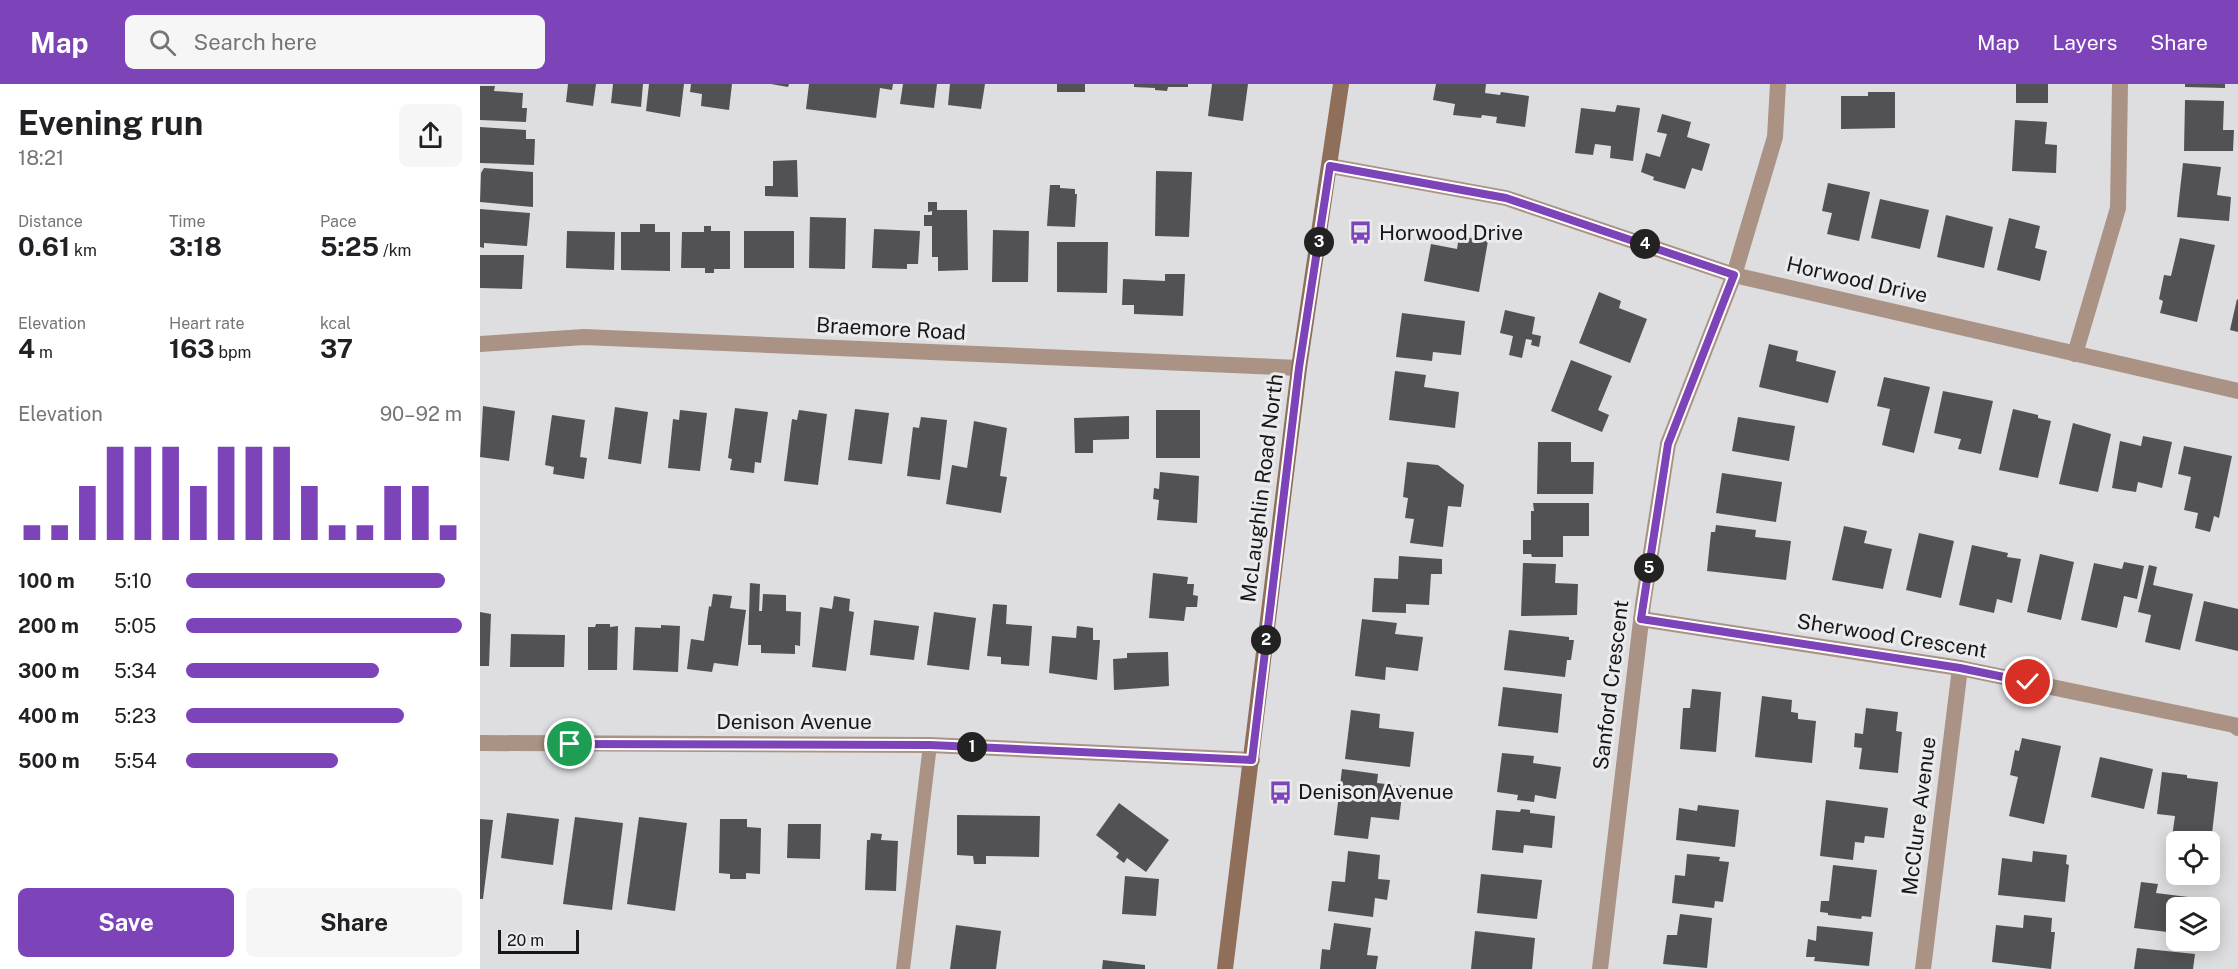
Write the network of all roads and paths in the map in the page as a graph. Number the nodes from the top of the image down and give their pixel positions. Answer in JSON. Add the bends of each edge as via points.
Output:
{"nodes":[{"id":1,"x":1341,"y":84,"type":"edge"},
{"id":2,"x":1778,"y":84,"type":"edge"},
{"id":3,"x":2120,"y":84,"type":"edge"},
{"id":4,"x":1330,"y":166,"type":"junction"},
{"id":5,"x":1734,"y":275,"type":"junction"},
{"id":6,"x":480,"y":344,"type":"edge"},
{"id":7,"x":2076,"y":354,"type":"junction"},
{"id":8,"x":1299,"y":368,"type":"junction"},
{"id":9,"x":2238,"y":391,"type":"edge"},
{"id":10,"x":1641,"y":619,"type":"junction"},
{"id":11,"x":1960,"y":668,"type":"junction"},
{"id":12,"x":2238,"y":728,"type":"edge"},
{"id":13,"x":480,"y":743,"type":"edge"},
{"id":14,"x":930,"y":745,"type":"junction"},
{"id":15,"x":1252,"y":760,"type":"junction"},
{"id":16,"x":903,"y":969,"type":"edge"},
{"id":17,"x":1225,"y":969,"type":"edge"},
{"id":18,"x":1600,"y":969,"type":"edge"},
{"id":19,"x":1923,"y":969,"type":"edge"}],
"edges":[{"from":1,"to":4,"type":"main road","name":"McLaughlin Road North"},
{"from":2,"to":5,"type":"street","name":"Sanford Crescent","via":[[1775,137]]},
{"from":3,"to":7,"type":"street","via":[[2118,208]]},
{"from":4,"to":5,"type":"street","name":"Horwood Drive","via":[[1506,198]]},
{"from":4,"to":8,"type":"main road","name":"McLaughlin Road North"},
{"from":5,"to":7,"type":"street","name":"Horwood Drive"},
{"from":5,"to":10,"type":"street","name":"Sanford Crescent","via":[[1668,444]]},
{"from":6,"to":8,"type":"street","name":"Braemore Road","via":[[584,337]]},
{"from":7,"to":9,"type":"street","name":"Horwood Drive"},
{"from":8,"to":15,"type":"main road","name":"McLaughlin Road North"},
{"from":10,"to":11,"type":"street","name":"Sherwood Crescent"},
{"from":10,"to":18,"type":"street","name":"Sanford Crescent"},
{"from":11,"to":12,"type":"street","name":"Sherwood Crescent"},
{"from":11,"to":19,"type":"street","name":"McClure Avenue"},
{"from":13,"to":14,"type":"street","name":"Denison Avenue"},
{"from":14,"to":15,"type":"street","name":"Denison Avenue"},
{"from":14,"to":16,"type":"lane"},
{"from":15,"to":17,"type":"main road","name":"McLaughlin Road North"}]}
